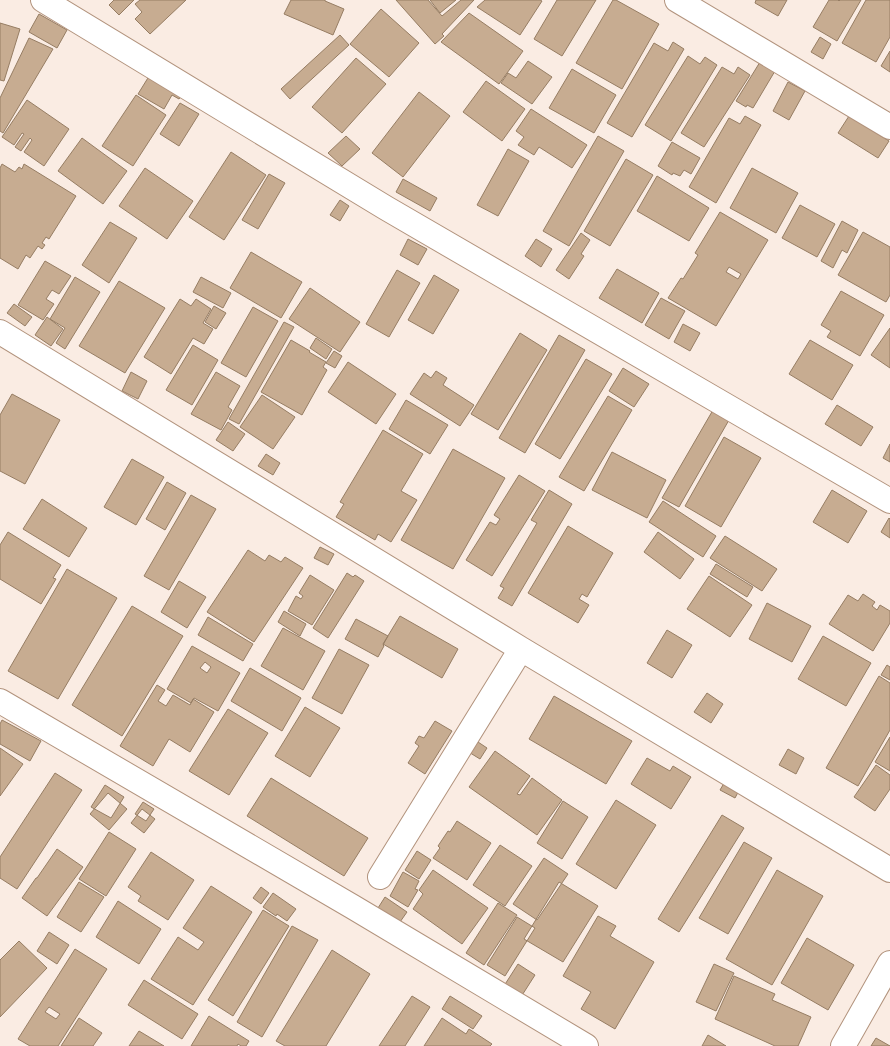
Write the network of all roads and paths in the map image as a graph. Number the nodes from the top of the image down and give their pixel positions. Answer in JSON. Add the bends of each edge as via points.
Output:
{"nodes":[{"id":1,"x":43,"y":0,"type":"edge"},
{"id":2,"x":676,"y":0,"type":"edge"},
{"id":3,"x":890,"y":127,"type":"edge"},
{"id":4,"x":0,"y":332,"type":"edge"},
{"id":5,"x":890,"y":501,"type":"edge"},
{"id":6,"x":521,"y":649,"type":"junction"},
{"id":7,"x":0,"y":701,"type":"edge"},
{"id":8,"x":890,"y":870,"type":"edge"},
{"id":9,"x":380,"y":877,"type":"dead end"},
{"id":10,"x":890,"y":964,"type":"edge"},
{"id":11,"x":586,"y":1046,"type":"edge"},
{"id":12,"x":843,"y":1046,"type":"edge"}],
"edges":[{"from":1,"to":5,"type":"street","via":[[386,208]]},
{"from":2,"to":3,"type":"street"},
{"from":4,"to":6,"type":"street"},
{"from":6,"to":8,"type":"street"},
{"from":6,"to":9,"type":"street"},
{"from":7,"to":11,"type":"street"},
{"from":10,"to":12,"type":"street"}]}
